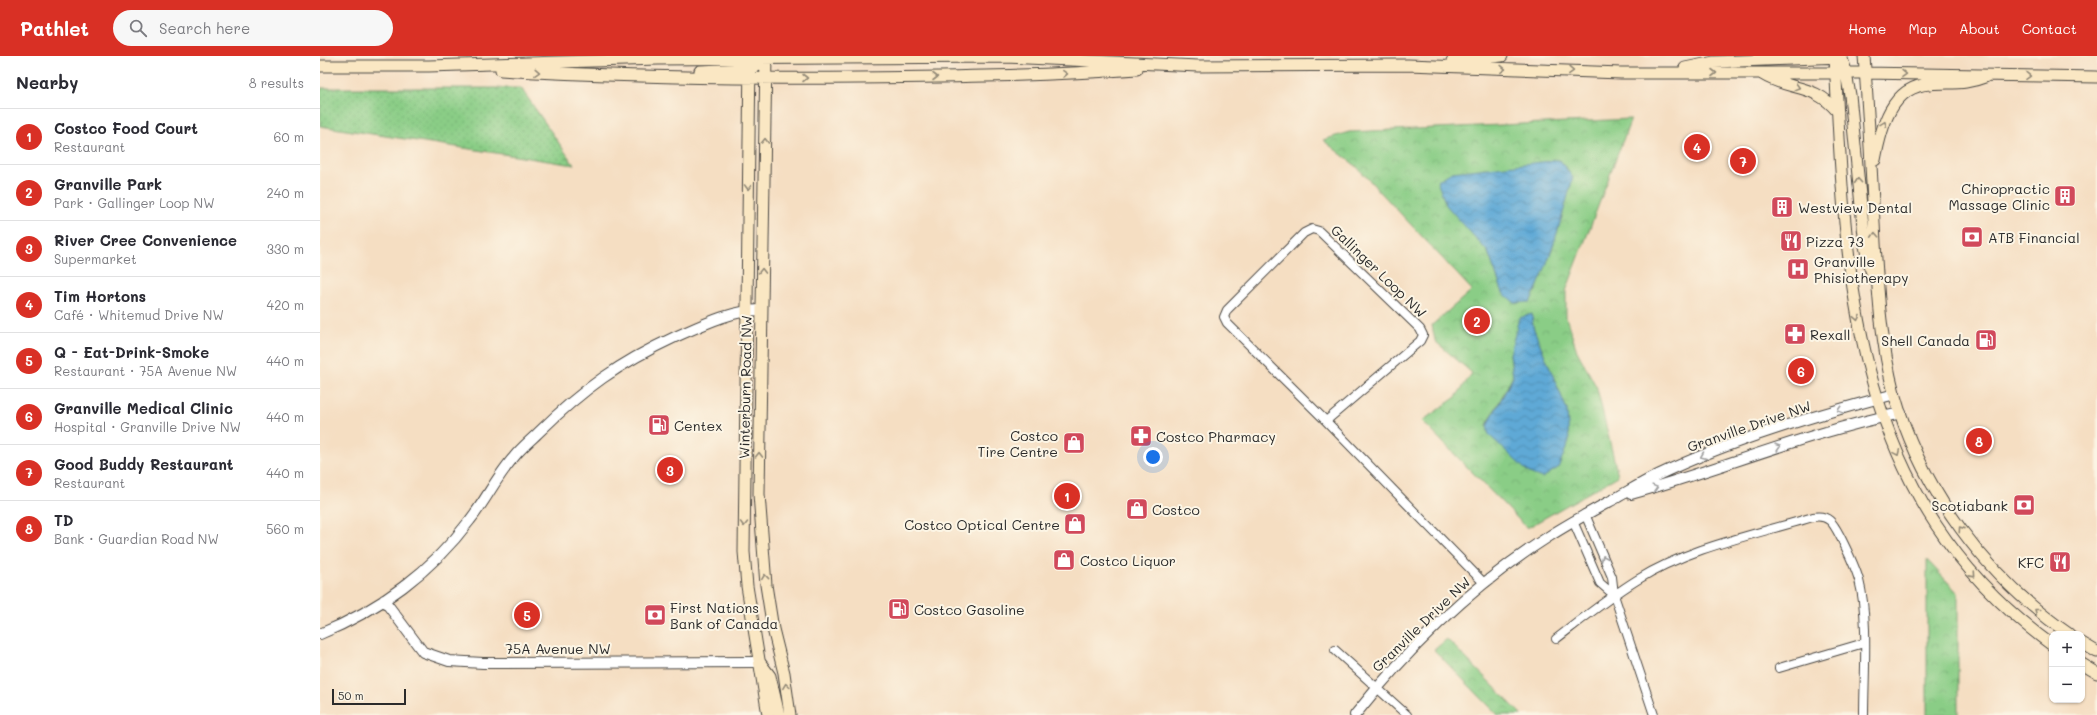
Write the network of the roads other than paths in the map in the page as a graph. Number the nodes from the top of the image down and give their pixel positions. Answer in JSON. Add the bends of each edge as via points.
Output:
{"nodes":[{"id":1,"x":1502,"y":56,"type":"edge"},
{"id":2,"x":1855,"y":56,"type":"edge"},
{"id":3,"x":1864,"y":56,"type":"edge"},
{"id":4,"x":1839,"y":57,"type":"edge"},
{"id":5,"x":766,"y":58,"type":"edge"},
{"id":6,"x":1408,"y":65,"type":"junction"},
{"id":7,"x":320,"y":66,"type":"edge"},
{"id":8,"x":428,"y":66,"type":"junction"},
{"id":9,"x":750,"y":66,"type":"edge"},
{"id":10,"x":1198,"y":66,"type":"junction"},
{"id":11,"x":1660,"y":73,"type":"junction"},
{"id":12,"x":1762,"y":73,"type":"junction"},
{"id":13,"x":1865,"y":73,"type":"junction"},
{"id":14,"x":1841,"y":74,"type":"junction"},
{"id":15,"x":1989,"y":75,"type":"junction"},
{"id":16,"x":2097,"y":77,"type":"edge"},
{"id":17,"x":766,"y":79,"type":"junction"},
{"id":18,"x":1838,"y":112,"type":"junction"},
{"id":19,"x":1871,"y":176,"type":"junction"},
{"id":20,"x":1878,"y":288,"type":"junction"},
{"id":21,"x":747,"y":310,"type":"junction"},
{"id":22,"x":761,"y":310,"type":"junction"},
{"id":23,"x":1895,"y":394,"type":"junction"},
{"id":24,"x":1877,"y":399,"type":"junction"},
{"id":25,"x":1901,"y":413,"type":"junction"},
{"id":26,"x":1883,"y":417,"type":"junction"},
{"id":27,"x":1326,"y":421,"type":"junction"},
{"id":28,"x":1617,"y":498,"type":"junction"},
{"id":29,"x":1585,"y":514,"type":"junction"},
{"id":30,"x":1573,"y":521,"type":"junction"},
{"id":31,"x":1484,"y":583,"type":"junction"},
{"id":32,"x":1614,"y":595,"type":"junction"},
{"id":33,"x":384,"y":600,"type":"junction"},
{"id":34,"x":2064,"y":631,"type":"edge"},
{"id":35,"x":320,"y":634,"type":"edge"},
{"id":36,"x":1556,"y":639,"type":"dead end"},
{"id":37,"x":1864,"y":643,"type":"junction"},
{"id":38,"x":2049,"y":643,"type":"edge"},
{"id":39,"x":2085,"y":645,"type":"edge"},
{"id":40,"x":1335,"y":650,"type":"dead end"},
{"id":41,"x":2097,"y":652,"type":"edge"},
{"id":42,"x":760,"y":662,"type":"junction"},
{"id":43,"x":2085,"y":666,"type":"edge"},
{"id":44,"x":1779,"y":668,"type":"dead end"},
{"id":45,"x":2097,"y":673,"type":"edge"},
{"id":46,"x":1376,"y":688,"type":"junction"},
{"id":47,"x":768,"y":715,"type":"edge"},
{"id":48,"x":779,"y":715,"type":"edge"},
{"id":49,"x":790,"y":715,"type":"edge"},
{"id":50,"x":1354,"y":715,"type":"edge"},
{"id":51,"x":1407,"y":715,"type":"edge"},
{"id":52,"x":1654,"y":715,"type":"edge"},
{"id":53,"x":1864,"y":715,"type":"edge"}],
"edges":[{"from":1,"to":6,"type":"main road"},
{"from":2,"to":13,"type":"main road"},
{"from":3,"to":13,"type":"main road"},
{"from":4,"to":11,"type":"main road","via":[[1714,62]]},
{"from":4,"to":14,"type":"main road"},
{"from":5,"to":9,"type":"main road"},
{"from":5,"to":10,"type":"main road","via":[[1005,58]]},
{"from":5,"to":17,"type":"main road","name":"Winterburn Road NW"},
{"from":6,"to":10,"type":"main road"},
{"from":6,"to":11,"type":"main road","one_way":true},
{"from":7,"to":8,"type":"main road"},
{"from":8,"to":9,"type":"main road","via":[[658,59]]},
{"from":8,"to":9,"type":"main road","one_way":true,"via":[[572,74]]},
{"from":9,"to":17,"type":"main road"},
{"from":9,"to":21,"type":"main road","name":"Winterburn Road NW","one_way":true},
{"from":17,"to":10,"type":"main road","one_way":true,"via":[[983,77]]},
{"from":11,"to":12,"type":"main road","one_way":true},
{"from":12,"to":14,"type":"main road"},
{"from":12,"to":18,"type":"main road","one_way":true,"via":[[1776,83],[1818,94],[1830,102]]},
{"from":13,"to":14,"type":"main road"},
{"from":13,"to":15,"type":"main road","one_way":true},
{"from":13,"to":19,"type":"main road"},
{"from":14,"to":18,"type":"main road"},
{"from":20,"to":14,"type":"main road","one_way":true,"via":[[1865,246]]},
{"from":15,"to":16,"type":"main road","one_way":true},
{"from":19,"to":15,"type":"main road","one_way":true,"via":[[1883,124],[1902,94],[1921,84],[1970,83]]},
{"from":22,"to":17,"type":"main road","name":"Winterburn Road NW","one_way":true},
{"from":18,"to":24,"type":"main road","one_way":true,"via":[[1851,279],[1861,337]]},
{"from":20,"to":19,"type":"main road","one_way":true},
{"from":20,"to":23,"type":"main road","via":[[1882,335]]},
{"from":21,"to":22,"type":"street"},
{"from":21,"to":33,"type":"street","via":[[698,327],[650,349],[597,380],[566,405],[513,458],[470,520],[425,570]]},
{"from":21,"to":42,"type":"main road","name":"Winterburn Road NW","one_way":true,"via":[[744,552]]},
{"from":49,"to":22,"type":"main road","name":"Winterburn Road NW","one_way":true,"via":[[784,672],[773,629],[762,546],[759,494]]},
{"from":23,"to":24,"type":"street","name":"Granville Drive NW"},
{"from":23,"to":25,"type":"main road"},
{"from":24,"to":26,"type":"main road"},
{"from":24,"to":28,"type":"street","name":"Granville Drive NW","one_way":true,"via":[[1770,431],[1707,454],[1660,474]]},
{"from":25,"to":26,"type":"street","name":"Granville Drive NW"},
{"from":34,"to":25,"type":"main road","one_way":true,"via":[[2019,594],[1985,560],[1962,531],[1926,471]]},
{"from":28,"to":26,"type":"street","name":"Granville Drive NW","one_way":true},
{"from":26,"to":38,"type":"main road","one_way":true,"via":[[1911,483],[1937,528],[1966,566],[1997,600]]},
{"from":27,"to":27,"type":"street","name":"Gallinger Loop NW","via":[[1227,323],[1224,316],[1227,310],[1304,233],[1312,229],[1320,231],[1420,329],[1423,335],[1420,342]]},
{"from":27,"to":31,"type":"street","name":"Gallinger Loop NW"},
{"from":28,"to":29,"type":"street","name":"Granville Drive NW"},
{"from":29,"to":30,"type":"street","name":"Granville Drive NW"},
{"from":32,"to":29,"type":"street","one_way":true,"via":[[1612,577]]},
{"from":30,"to":31,"type":"street","name":"Granville Drive NW"},
{"from":30,"to":32,"type":"street","via":[[1600,583]]},
{"from":31,"to":46,"type":"street","name":"Granville Drive NW","via":[[1428,633]]},
{"from":32,"to":36,"type":"street"},
{"from":32,"to":37,"type":"street","via":[[1654,570],[1693,554],[1822,516],[1833,523],[1857,573],[1864,607]]},
{"from":32,"to":52,"type":"street"},
{"from":33,"to":35,"type":"street"},
{"from":33,"to":42,"type":"street","name":"75A Avenue NW","via":[[422,652],[449,661]]},
{"from":37,"to":44,"type":"street"},
{"from":37,"to":53,"type":"street"},
{"from":39,"to":41,"type":"main road"},
{"from":40,"to":46,"type":"street"},
{"from":42,"to":47,"type":"main road","name":"Winterburn Road NW"},
{"from":42,"to":48,"type":"main road","via":[[770,676]]},
{"from":43,"to":45,"type":"main road"},
{"from":46,"to":50,"type":"street","name":"Granville Drive NW"},
{"from":46,"to":51,"type":"street","via":[[1393,700]]}]}
